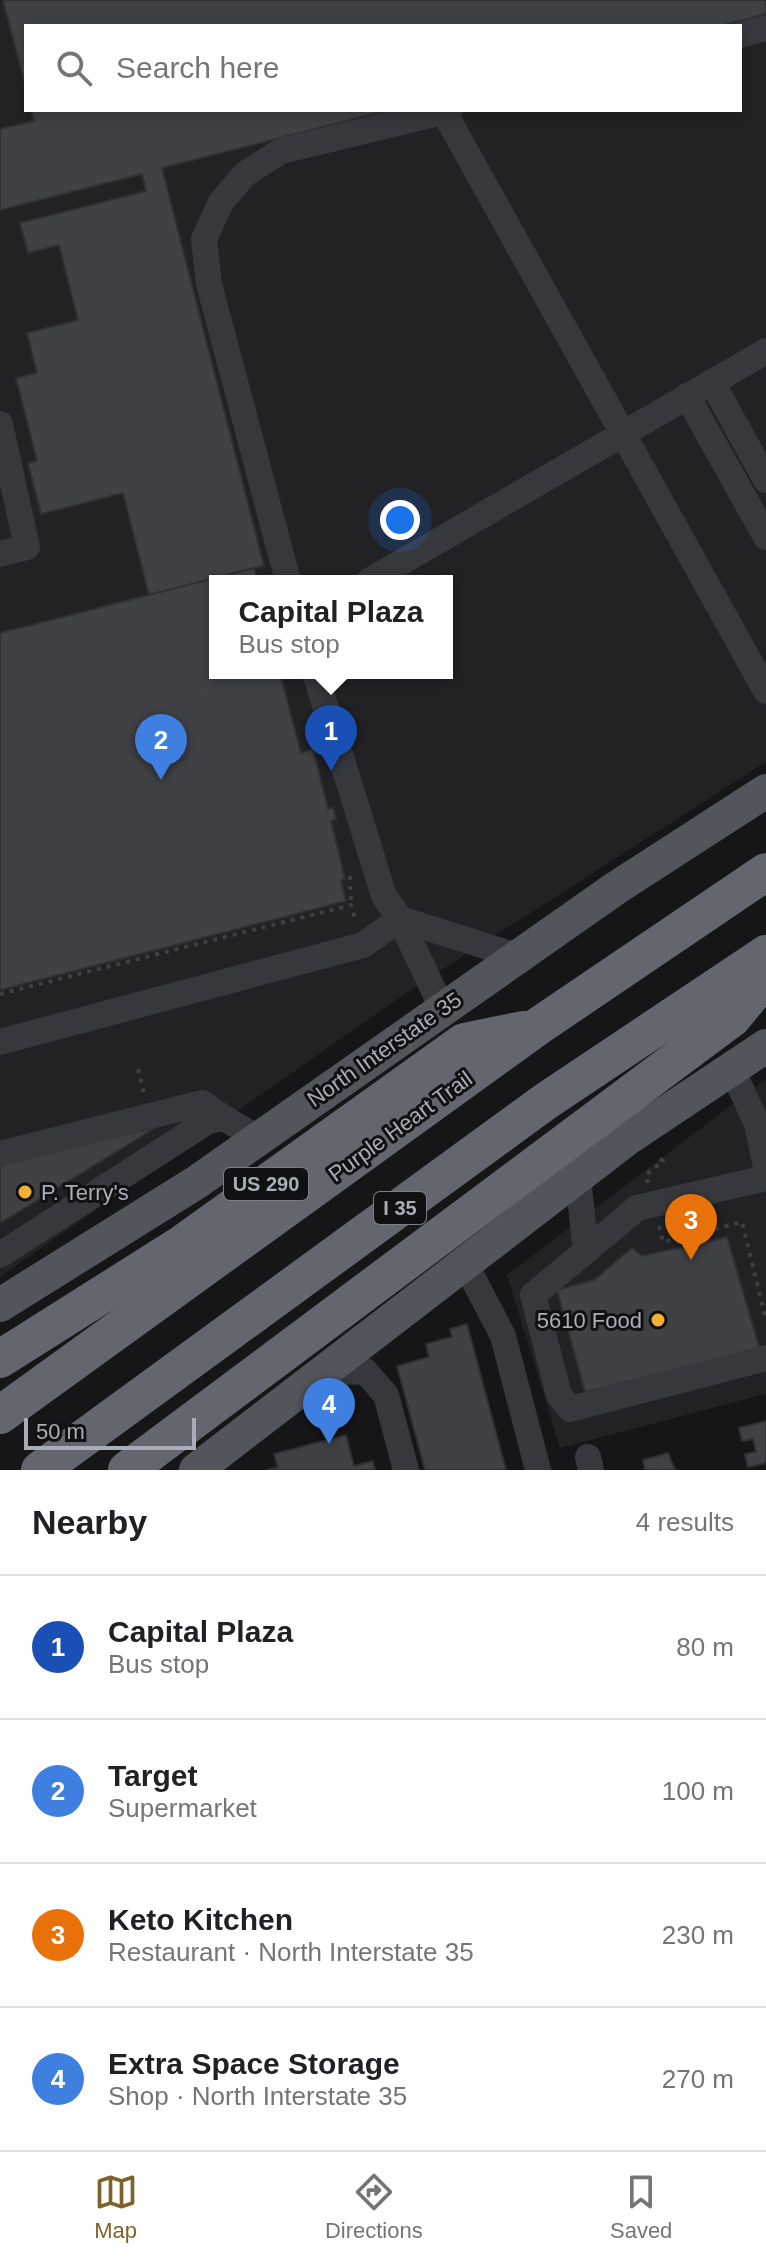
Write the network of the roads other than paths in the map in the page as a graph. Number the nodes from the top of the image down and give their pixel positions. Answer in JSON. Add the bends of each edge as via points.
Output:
{"nodes":[{"id":1,"x":766,"y":28,"type":"edge"},
{"id":2,"x":742,"y":34,"type":"edge"},
{"id":3,"x":443,"y":112,"type":"edge"},
{"id":4,"x":448,"y":112,"type":"edge"},
{"id":5,"x":766,"y":351,"type":"edge"},
{"id":6,"x":712,"y":382,"type":"junction"},
{"id":7,"x":687,"y":396,"type":"junction"},
{"id":8,"x":0,"y":424,"type":"edge"},
{"id":9,"x":622,"y":433,"type":"junction"},
{"id":10,"x":766,"y":480,"type":"edge"},
{"id":11,"x":766,"y":537,"type":"edge"},
{"id":12,"x":0,"y":554,"type":"edge"},
{"id":13,"x":286,"y":575,"type":"edge"},
{"id":14,"x":379,"y":575,"type":"edge"},
{"id":15,"x":317,"y":679,"type":"edge"},
{"id":16,"x":765,"y":694,"type":"edge"},
{"id":17,"x":763,"y":787,"type":"edge"},
{"id":18,"x":766,"y":872,"type":"edge"},
{"id":19,"x":400,"y":919,"type":"junction"},
{"id":20,"x":766,"y":954,"type":"edge"},
{"id":21,"x":517,"y":956,"type":"junction"},
{"id":22,"x":766,"y":977,"type":"edge"},
{"id":23,"x":442,"y":1008,"type":"junction"},
{"id":24,"x":537,"y":1027,"type":"junction"},
{"id":25,"x":0,"y":1042,"type":"edge"},
{"id":26,"x":766,"y":1046,"type":"edge"},
{"id":27,"x":732,"y":1069,"type":"junction"},
{"id":28,"x":224,"y":1118,"type":"junction"},
{"id":29,"x":258,"y":1138,"type":"junction"},
{"id":30,"x":0,"y":1154,"type":"edge"},
{"id":31,"x":766,"y":1167,"type":"edge"},
{"id":32,"x":578,"y":1178,"type":"junction"},
{"id":33,"x":766,"y":1178,"type":"edge"},
{"id":34,"x":586,"y":1251,"type":"junction"},
{"id":35,"x":0,"y":1255,"type":"edge"},
{"id":36,"x":465,"y":1263,"type":"junction"},
{"id":37,"x":3,"y":1293,"type":"edge"},
{"id":38,"x":766,"y":1358,"type":"edge"},
{"id":39,"x":0,"y":1359,"type":"edge"},
{"id":40,"x":323,"y":1373,"type":"junction"},
{"id":41,"x":0,"y":1415,"type":"edge"},
{"id":42,"x":209,"y":1466,"type":"edge"},
{"id":43,"x":40,"y":1470,"type":"edge"},
{"id":44,"x":127,"y":1470,"type":"edge"},
{"id":45,"x":406,"y":1470,"type":"edge"},
{"id":46,"x":538,"y":1470,"type":"edge"}],
"edges":[{"from":1,"to":2,"type":"lane"},
{"from":3,"to":13,"type":"lane","via":[[281,151],[245,174],[221,202],[204,239],[209,284]]},
{"from":4,"to":9,"type":"lane"},
{"from":5,"to":6,"type":"lane"},
{"from":6,"to":7,"type":"lane"},
{"from":6,"to":10,"type":"lane"},
{"from":7,"to":9,"type":"lane"},
{"from":7,"to":11,"type":"lane"},
{"from":8,"to":12,"type":"lane","via":[[27,547]]},
{"from":9,"to":14,"type":"lane"},
{"from":9,"to":16,"type":"lane"},
{"from":15,"to":19,"type":"lane","via":[[384,896]]},
{"from":17,"to":21,"type":"main road","name":"North Interstate 35"},
{"from":18,"to":24,"type":"highway","name":"Purple Heart Trail"},
{"from":19,"to":21,"type":"lane"},
{"from":19,"to":23,"type":"lane"},
{"from":19,"to":25,"type":"lane","via":[[363,945]]},
{"from":20,"to":43,"type":"highway","number":"I 35","via":[[558,1092]]},
{"from":21,"to":23,"type":"main road","name":"North Interstate 35"},
{"from":22,"to":44,"type":"highway","via":[[732,1018]]},
{"from":23,"to":29,"type":"main road","name":"North Interstate 35"},
{"from":24,"to":39,"type":"highway","number":"US 290","via":[[464,1042],[182,1244]]},
{"from":24,"to":41,"type":"highway","name":"Purple Heart Trail"},
{"from":26,"to":27,"type":"main road"},
{"from":27,"to":31,"type":"lane","via":[[757,1124]]},
{"from":27,"to":32,"type":"main road"},
{"from":28,"to":29,"type":"lane"},
{"from":28,"to":30,"type":"lane","via":[[202,1103]]},
{"from":28,"to":35,"type":"lane","via":[[208,1121]]},
{"from":29,"to":37,"type":"main road","name":"North Interstate 35","via":[[197,1182]]},
{"from":32,"to":34,"type":"lane"},
{"from":32,"to":36,"type":"main road"},
{"from":33,"to":34,"type":"lane","via":[[637,1208]]},
{"from":34,"to":38,"type":"lane","via":[[533,1295],[559,1395],[570,1409]]},
{"from":36,"to":40,"type":"main road"},
{"from":36,"to":46,"type":"lane","via":[[503,1336]]},
{"from":40,"to":42,"type":"main road"},
{"from":40,"to":45,"type":"lane","via":[[365,1371],[386,1395]]}]}
